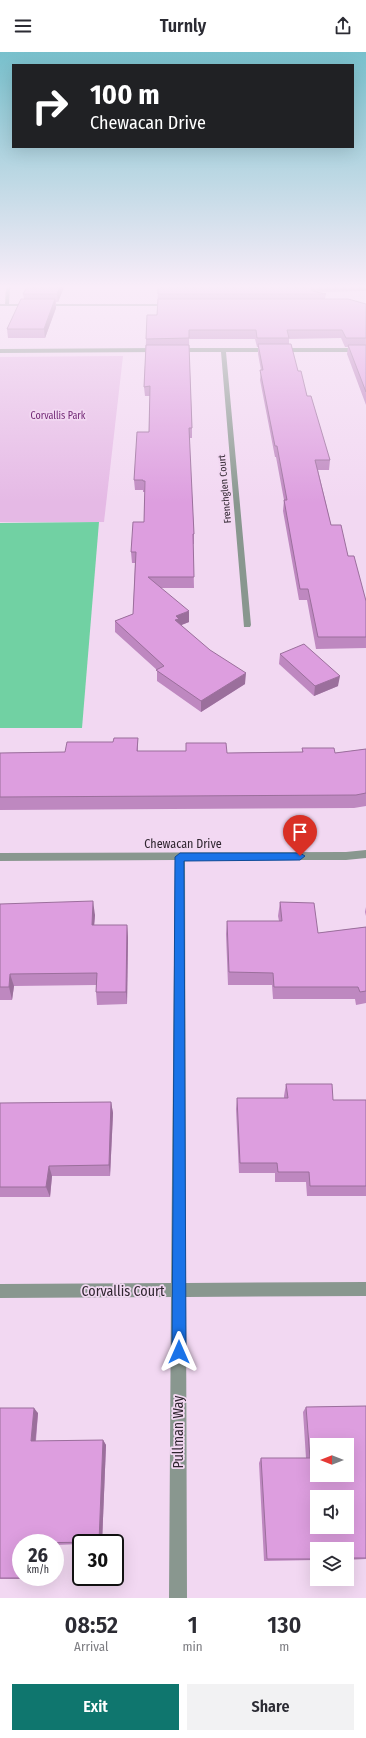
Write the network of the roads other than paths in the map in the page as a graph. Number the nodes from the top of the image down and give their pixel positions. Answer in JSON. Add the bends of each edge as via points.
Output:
{"nodes":[{"id":1,"x":224,"y":359,"type":"edge"},
{"id":2,"x":247,"y":625,"type":"dead end"},
{"id":3,"x":366,"y":854,"type":"edge"},
{"id":4,"x":0,"y":857,"type":"edge"},
{"id":5,"x":180,"y":857,"type":"junction"},
{"id":6,"x":366,"y":1289,"type":"edge"},
{"id":7,"x":0,"y":1291,"type":"edge"},
{"id":8,"x":179,"y":1291,"type":"junction"},
{"id":9,"x":178,"y":1598,"type":"edge"}],
"edges":[{"from":1,"to":2,"type":"street","name":"Frenchglen Court"},
{"from":3,"to":5,"type":"street","name":"Chewacan Drive"},
{"from":4,"to":5,"type":"street","name":"Chewacan Drive"},
{"from":5,"to":8,"type":"street","name":"Pullman Way"},
{"from":6,"to":8,"type":"street","name":"Corvallis Court"},
{"from":7,"to":8,"type":"street","name":"Corvallis Court"},
{"from":8,"to":9,"type":"street","name":"Pullman Way"}]}
